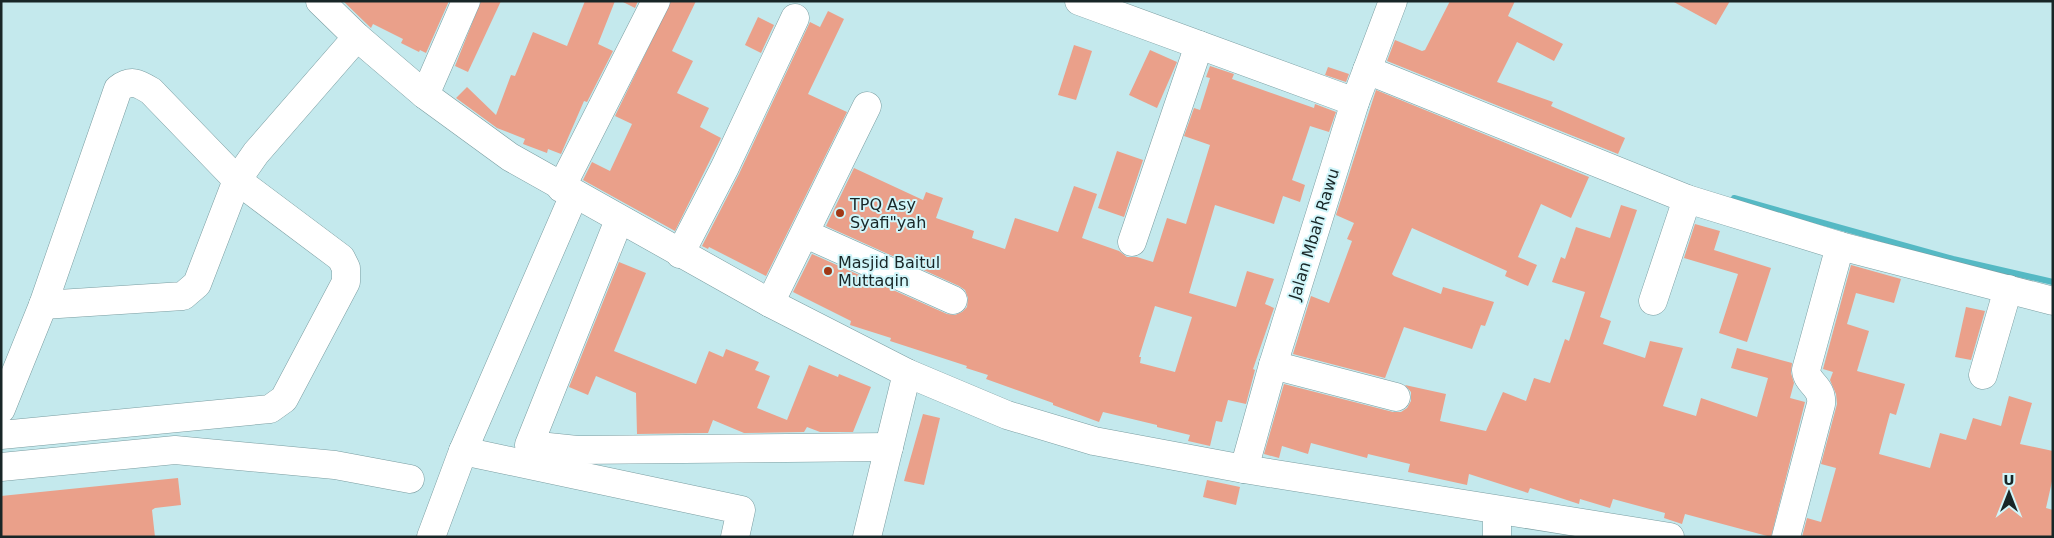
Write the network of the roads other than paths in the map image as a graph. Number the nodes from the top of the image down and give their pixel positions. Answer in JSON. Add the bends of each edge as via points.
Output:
{"nodes":[{"id":1,"x":320,"y":1,"type":"edge"},
{"id":2,"x":466,"y":1,"type":"edge"},
{"id":3,"x":656,"y":1,"type":"edge"},
{"id":4,"x":1080,"y":1,"type":"edge"},
{"id":5,"x":1393,"y":1,"type":"edge"},
{"id":6,"x":795,"y":18,"type":"dead end"},
{"id":7,"x":348,"y":47,"type":"junction"},
{"id":8,"x":1197,"y":51,"type":"junction"},
{"id":9,"x":1367,"y":70,"type":"junction"},
{"id":10,"x":425,"y":95,"type":"junction"},
{"id":11,"x":1355,"y":102,"type":"junction"},
{"id":12,"x":867,"y":106,"type":"dead end"},
{"id":13,"x":237,"y":180,"type":"junction"},
{"id":14,"x":568,"y":191,"type":"junction"},
{"id":15,"x":1688,"y":199,"type":"junction"},
{"id":16,"x":619,"y":220,"type":"junction"},
{"id":17,"x":806,"y":234,"type":"junction"},
{"id":18,"x":1132,"y":242,"type":"dead end"},
{"id":19,"x":1840,"y":246,"type":"junction"},
{"id":20,"x":680,"y":254,"type":"junction"},
{"id":21,"x":2008,"y":289,"type":"junction"},
{"id":22,"x":953,"y":300,"type":"dead end"},
{"id":23,"x":1653,"y":301,"type":"dead end"},
{"id":24,"x":2053,"y":301,"type":"edge"},
{"id":25,"x":770,"y":303,"type":"junction"},
{"id":26,"x":44,"y":305,"type":"junction"},
{"id":27,"x":1273,"y":364,"type":"junction"},
{"id":28,"x":907,"y":373,"type":"junction"},
{"id":29,"x":1983,"y":375,"type":"dead end"},
{"id":30,"x":1396,"y":397,"type":"dead end"},
{"id":31,"x":1,"y":409,"type":"edge"},
{"id":32,"x":1,"y":435,"type":"edge"},
{"id":33,"x":889,"y":447,"type":"junction"},
{"id":34,"x":463,"y":452,"type":"junction"},
{"id":35,"x":1,"y":467,"type":"edge"},
{"id":36,"x":1244,"y":469,"type":"junction"},
{"id":37,"x":410,"y":479,"type":"dead end"},
{"id":38,"x":1497,"y":510,"type":"junction"},
{"id":39,"x":1588,"y":531,"type":"edge"},
{"id":40,"x":432,"y":537,"type":"edge"},
{"id":41,"x":735,"y":537,"type":"edge"},
{"id":42,"x":867,"y":537,"type":"edge"},
{"id":43,"x":1497,"y":537,"type":"edge"},
{"id":44,"x":1670,"y":537,"type":"edge"},
{"id":45,"x":1786,"y":537,"type":"edge"}],
"edges":[{"from":1,"to":7,"type":"street"},
{"from":2,"to":10,"type":"street"},
{"from":3,"to":14,"type":"street"},
{"from":4,"to":8,"type":"street"},
{"from":5,"to":9,"type":"street","name":"Jalan Mbah Rawu"},
{"from":6,"to":20,"type":"street"},
{"from":7,"to":10,"type":"street"},
{"from":7,"to":13,"type":"street","via":[[256,152]]},
{"from":8,"to":11,"type":"street"},
{"from":8,"to":18,"type":"street"},
{"from":9,"to":11,"type":"street","name":"Jalan Mbah Rawu"},
{"from":9,"to":15,"type":"street"},
{"from":10,"to":14,"type":"street","via":[[510,158]]},
{"from":11,"to":27,"type":"street","name":"Jalan Mbah Rawu"},
{"from":12,"to":17,"type":"street"},
{"from":13,"to":26,"type":"street","via":[[197,284],[183,296]]},
{"from":13,"to":26,"type":"street","via":[[151,91],[135,82],[127,82],[118,89]]},
{"from":13,"to":32,"type":"street","via":[[341,258],[346,268],[346,282],[284,399],[270,409]]},
{"from":14,"to":16,"type":"street"},
{"from":14,"to":34,"type":"street"},
{"from":15,"to":19,"type":"street"},
{"from":15,"to":23,"type":"street"},
{"from":16,"to":20,"type":"street"},
{"from":16,"to":33,"type":"street","via":[[529,445],[577,450]]},
{"from":17,"to":22,"type":"street"},
{"from":17,"to":25,"type":"street"},
{"from":19,"to":21,"type":"street"},
{"from":19,"to":45,"type":"street","via":[[1807,368],[1808,376],[1819,390],[1821,404]]},
{"from":20,"to":25,"type":"street"},
{"from":21,"to":24,"type":"street"},
{"from":21,"to":29,"type":"street"},
{"from":25,"to":28,"type":"street"},
{"from":26,"to":31,"type":"street"},
{"from":27,"to":30,"type":"street"},
{"from":27,"to":36,"type":"street","name":"Jalan Mbah Rawu"},
{"from":28,"to":33,"type":"street"},
{"from":28,"to":36,"type":"street","via":[[1007,415],[1094,441]]},
{"from":33,"to":42,"type":"street"},
{"from":34,"to":40,"type":"street"},
{"from":34,"to":41,"type":"street","via":[[741,510]]},
{"from":35,"to":37,"type":"street","via":[[175,450],[335,465]]},
{"from":36,"to":38,"type":"street"},
{"from":38,"to":39,"type":"street"},
{"from":38,"to":43,"type":"street"},
{"from":39,"to":44,"type":"street"}]}
